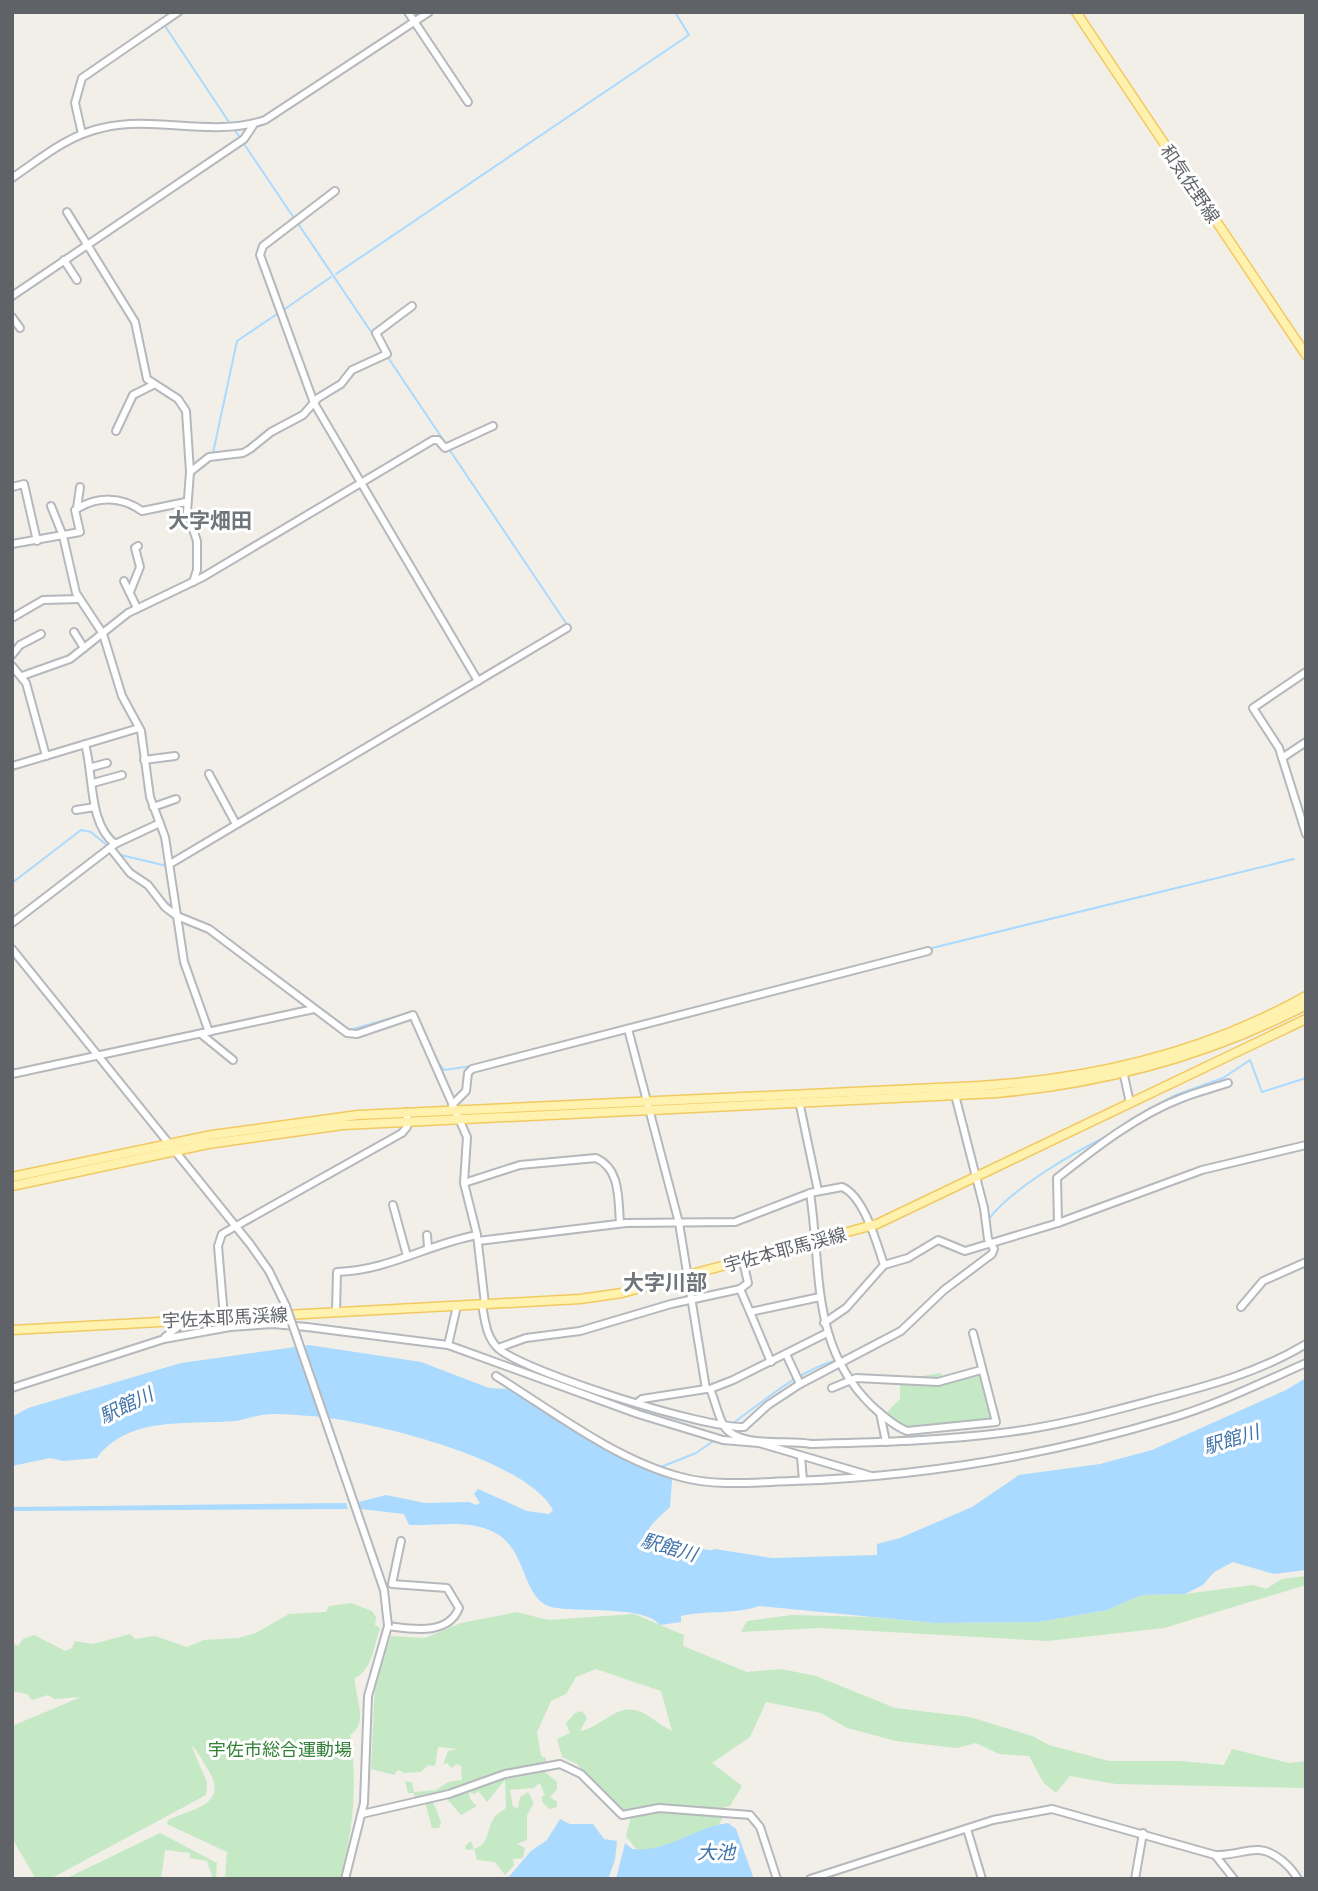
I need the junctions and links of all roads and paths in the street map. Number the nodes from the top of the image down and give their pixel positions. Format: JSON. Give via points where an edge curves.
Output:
{"nodes":[{"id":1,"x":178,"y":12,"type":"edge"},
{"id":2,"x":408,"y":12,"type":"edge"},
{"id":3,"x":429,"y":12,"type":"edge"},
{"id":4,"x":1076,"y":12,"type":"edge"},
{"id":5,"x":414,"y":22,"type":"junction"},
{"id":6,"x":468,"y":102,"type":"dead end"},
{"id":7,"x":254,"y":124,"type":"junction"},
{"id":8,"x":82,"y":134,"type":"junction"},
{"id":9,"x":12,"y":178,"type":"edge"},
{"id":10,"x":335,"y":191,"type":"dead end"},
{"id":11,"x":67,"y":212,"type":"dead end"},
{"id":12,"x":88,"y":245,"type":"junction"},
{"id":13,"x":64,"y":260,"type":"junction"},
{"id":14,"x":77,"y":280,"type":"dead end"},
{"id":15,"x":12,"y":296,"type":"edge"},
{"id":16,"x":412,"y":306,"type":"dead end"},
{"id":17,"x":12,"y":317,"type":"edge"},
{"id":18,"x":20,"y":328,"type":"dead end"},
{"id":19,"x":1306,"y":355,"type":"edge"},
{"id":20,"x":153,"y":385,"type":"junction"},
{"id":21,"x":313,"y":403,"type":"junction"},
{"id":22,"x":493,"y":426,"type":"dead end"},
{"id":23,"x":116,"y":430,"type":"dead end"},
{"id":24,"x":190,"y":472,"type":"junction"},
{"id":25,"x":360,"y":483,"type":"junction"},
{"id":26,"x":12,"y":487,"type":"edge"},
{"id":27,"x":80,"y":487,"type":"dead end"},
{"id":28,"x":186,"y":502,"type":"junction"},
{"id":29,"x":51,"y":506,"type":"dead end"},
{"id":30,"x":77,"y":508,"type":"junction"},
{"id":31,"x":63,"y":536,"type":"junction"},
{"id":32,"x":37,"y":541,"type":"junction"},
{"id":33,"x":12,"y":544,"type":"edge"},
{"id":34,"x":138,"y":545,"type":"dead end"},
{"id":35,"x":124,"y":581,"type":"dead end"},
{"id":36,"x":192,"y":582,"type":"junction"},
{"id":37,"x":130,"y":592,"type":"junction"},
{"id":38,"x":79,"y":599,"type":"junction"},
{"id":39,"x":137,"y":608,"type":"junction"},
{"id":40,"x":12,"y":618,"type":"edge"},
{"id":41,"x":567,"y":628,"type":"dead end"},
{"id":42,"x":74,"y":632,"type":"dead end"},
{"id":43,"x":41,"y":634,"type":"dead end"},
{"id":44,"x":103,"y":634,"type":"junction"},
{"id":45,"x":84,"y":649,"type":"junction"},
{"id":46,"x":12,"y":655,"type":"edge"},
{"id":47,"x":12,"y":666,"type":"edge"},
{"id":48,"x":1306,"y":672,"type":"edge"},
{"id":49,"x":22,"y":676,"type":"junction"},
{"id":50,"x":478,"y":681,"type":"junction"},
{"id":51,"x":139,"y":728,"type":"junction"},
{"id":52,"x":1306,"y":742,"type":"edge"},
{"id":53,"x":85,"y":744,"type":"junction"},
{"id":54,"x":47,"y":756,"type":"junction"},
{"id":55,"x":175,"y":756,"type":"dead end"},
{"id":56,"x":1282,"y":758,"type":"junction"},
{"id":57,"x":144,"y":760,"type":"junction"},
{"id":58,"x":107,"y":764,"type":"dead end"},
{"id":59,"x":12,"y":766,"type":"edge"},
{"id":60,"x":92,"y":768,"type":"junction"},
{"id":61,"x":209,"y":774,"type":"dead end"},
{"id":62,"x":122,"y":775,"type":"dead end"},
{"id":63,"x":93,"y":783,"type":"junction"},
{"id":64,"x":176,"y":799,"type":"dead end"},
{"id":65,"x":95,"y":807,"type":"junction"},
{"id":66,"x":153,"y":807,"type":"junction"},
{"id":67,"x":76,"y":810,"type":"dead end"},
{"id":68,"x":160,"y":823,"type":"junction"},
{"id":69,"x":236,"y":824,"type":"junction"},
{"id":70,"x":1306,"y":834,"type":"edge"},
{"id":71,"x":113,"y":846,"type":"junction"},
{"id":72,"x":170,"y":864,"type":"junction"},
{"id":73,"x":177,"y":916,"type":"junction"},
{"id":74,"x":12,"y":923,"type":"edge"},
{"id":75,"x":12,"y":949,"type":"edge"},
{"id":76,"x":928,"y":951,"type":"dead end"},
{"id":77,"x":1306,"y":996,"type":"edge"},
{"id":78,"x":1306,"y":1005,"type":"edge"},
{"id":79,"x":314,"y":1009,"type":"junction"},
{"id":80,"x":1306,"y":1019,"type":"edge"},
{"id":81,"x":628,"y":1029,"type":"junction"},
{"id":82,"x":205,"y":1033,"type":"junction"},
{"id":83,"x":98,"y":1056,"type":"junction"},
{"id":84,"x":233,"y":1060,"type":"dead end"},
{"id":85,"x":1123,"y":1070,"type":"junction"},
{"id":86,"x":12,"y":1074,"type":"edge"},
{"id":87,"x":1228,"y":1083,"type":"dead end"},
{"id":88,"x":955,"y":1095,"type":"junction"},
{"id":89,"x":799,"y":1098,"type":"junction"},
{"id":90,"x":1130,"y":1104,"type":"junction"},
{"id":91,"x":647,"y":1105,"type":"junction"},
{"id":92,"x":455,"y":1111,"type":"junction"},
{"id":93,"x":407,"y":1117,"type":"junction"},
{"id":94,"x":1306,"y":1145,"type":"edge"},
{"id":95,"x":172,"y":1147,"type":"junction"},
{"id":96,"x":12,"y":1177,"type":"edge"},
{"id":97,"x":976,"y":1178,"type":"junction"},
{"id":98,"x":464,"y":1183,"type":"junction"},
{"id":99,"x":12,"y":1186,"type":"edge"},
{"id":100,"x":814,"y":1192,"type":"junction"},
{"id":101,"x":393,"y":1205,"type":"dead end"},
{"id":102,"x":620,"y":1223,"type":"junction"},
{"id":103,"x":679,"y":1223,"type":"junction"},
{"id":104,"x":1058,"y":1223,"type":"junction"},
{"id":105,"x":236,"y":1225,"type":"junction"},
{"id":106,"x":872,"y":1226,"type":"junction"},
{"id":107,"x":427,"y":1235,"type":"dead end"},
{"id":108,"x":477,"y":1238,"type":"junction"},
{"id":109,"x":817,"y":1241,"type":"junction"},
{"id":110,"x":990,"y":1243,"type":"junction"},
{"id":111,"x":428,"y":1247,"type":"junction"},
{"id":112,"x":407,"y":1256,"type":"junction"},
{"id":113,"x":743,"y":1261,"type":"junction"},
{"id":114,"x":1306,"y":1262,"type":"edge"},
{"id":115,"x":884,"y":1265,"type":"junction"},
{"id":116,"x":689,"y":1275,"type":"junction"},
{"id":117,"x":740,"y":1289,"type":"junction"},
{"id":118,"x":820,"y":1297,"type":"junction"},
{"id":119,"x":692,"y":1300,"type":"junction"},
{"id":120,"x":484,"y":1305,"type":"junction"},
{"id":121,"x":457,"y":1306,"type":"junction"},
{"id":122,"x":1241,"y":1307,"type":"dead end"},
{"id":123,"x":336,"y":1312,"type":"junction"},
{"id":124,"x":750,"y":1312,"type":"junction"},
{"id":125,"x":224,"y":1317,"type":"junction"},
{"id":126,"x":187,"y":1320,"type":"junction"},
{"id":127,"x":824,"y":1323,"type":"junction"},
{"id":128,"x":12,"y":1330,"type":"edge"},
{"id":129,"x":827,"y":1333,"type":"junction"},
{"id":130,"x":973,"y":1333,"type":"dead end"},
{"id":131,"x":164,"y":1339,"type":"junction"},
{"id":132,"x":1306,"y":1344,"type":"edge"},
{"id":133,"x":448,"y":1345,"type":"junction"},
{"id":134,"x":498,"y":1348,"type":"junction"},
{"id":135,"x":786,"y":1354,"type":"junction"},
{"id":136,"x":771,"y":1362,"type":"junction"},
{"id":137,"x":838,"y":1362,"type":"junction"},
{"id":138,"x":1306,"y":1363,"type":"edge"},
{"id":139,"x":981,"y":1370,"type":"junction"},
{"id":140,"x":496,"y":1376,"type":"dead end"},
{"id":141,"x":848,"y":1380,"type":"junction"},
{"id":142,"x":800,"y":1384,"type":"junction"},
{"id":143,"x":12,"y":1388,"type":"edge"},
{"id":144,"x":832,"y":1388,"type":"dead end"},
{"id":145,"x":708,"y":1389,"type":"junction"},
{"id":146,"x":637,"y":1403,"type":"junction"},
{"id":147,"x":880,"y":1412,"type":"junction"},
{"id":148,"x":724,"y":1425,"type":"junction"},
{"id":149,"x":886,"y":1442,"type":"junction"},
{"id":150,"x":759,"y":1443,"type":"junction"},
{"id":151,"x":801,"y":1457,"type":"junction"},
{"id":152,"x":871,"y":1476,"type":"junction"},
{"id":153,"x":803,"y":1480,"type":"junction"},
{"id":154,"x":401,"y":1541,"type":"dead end"},
{"id":155,"x":388,"y":1626,"type":"junction"},
{"id":156,"x":362,"y":1814,"type":"junction"},
{"id":157,"x":967,"y":1829,"type":"junction"},
{"id":158,"x":1143,"y":1833,"type":"junction"},
{"id":159,"x":1216,"y":1855,"type":"junction"},
{"id":160,"x":345,"y":1879,"type":"edge"},
{"id":161,"x":777,"y":1879,"type":"edge"},
{"id":162,"x":810,"y":1879,"type":"edge"},
{"id":163,"x":982,"y":1879,"type":"edge"},
{"id":164,"x":1135,"y":1879,"type":"edge"},
{"id":165,"x":1234,"y":1879,"type":"edge"},
{"id":166,"x":1298,"y":1879,"type":"edge"}],
"edges":[{"from":1,"to":8,"type":"street","via":[[82,78],[75,103]]},
{"from":2,"to":5,"type":"street"},
{"from":3,"to":5,"type":"street"},
{"from":4,"to":19,"type":"main road","name":"和気佐野線"},
{"from":5,"to":6,"type":"street"},
{"from":5,"to":7,"type":"street","via":[[281,112]]},
{"from":7,"to":8,"type":"street","via":[[223,128],[118,125]]},
{"from":7,"to":12,"type":"street","via":[[244,139]]},
{"from":8,"to":9,"type":"street"},
{"from":10,"to":21,"type":"street","via":[[259,249]]},
{"from":11,"to":12,"type":"street"},
{"from":12,"to":13,"type":"street"},
{"from":12,"to":20,"type":"street","via":[[135,322],[145,375]]},
{"from":13,"to":14,"type":"street"},
{"from":13,"to":15,"type":"street"},
{"from":16,"to":21,"type":"street","via":[[376,333],[387,354],[352,370],[341,384]]},
{"from":17,"to":18,"type":"street"},
{"from":20,"to":23,"type":"street","via":[[133,395]]},
{"from":20,"to":24,"type":"street","via":[[178,399],[187,411]]},
{"from":21,"to":24,"type":"street","via":[[303,415],[243,453],[209,457]]},
{"from":21,"to":25,"type":"street"},
{"from":22,"to":25,"type":"street","via":[[445,448],[433,440]]},
{"from":24,"to":28,"type":"street"},
{"from":25,"to":36,"type":"street"},
{"from":25,"to":50,"type":"street"},
{"from":26,"to":32,"type":"street","via":[[24,484]]},
{"from":27,"to":30,"type":"street"},
{"from":28,"to":30,"type":"street","via":[[142,511],[129,501],[101,499]]},
{"from":28,"to":36,"type":"street","via":[[197,541],[197,570]]},
{"from":29,"to":31,"type":"street"},
{"from":30,"to":31,"type":"street","via":[[74,513],[80,532]]},
{"from":31,"to":32,"type":"street"},
{"from":31,"to":38,"type":"street"},
{"from":32,"to":33,"type":"street"},
{"from":34,"to":37,"type":"street","via":[[140,567]]},
{"from":35,"to":37,"type":"street"},
{"from":36,"to":39,"type":"street"},
{"from":37,"to":39,"type":"street"},
{"from":38,"to":40,"type":"street","via":[[43,600]]},
{"from":38,"to":44,"type":"street"},
{"from":39,"to":44,"type":"street"},
{"from":41,"to":50,"type":"street"},
{"from":42,"to":45,"type":"street"},
{"from":43,"to":46,"type":"street"},
{"from":44,"to":45,"type":"street"},
{"from":44,"to":51,"type":"street","via":[[122,696]]},
{"from":45,"to":49,"type":"street","via":[[55,667]]},
{"from":47,"to":49,"type":"street"},
{"from":48,"to":56,"type":"street","via":[[1253,708]]},
{"from":49,"to":54,"type":"street"},
{"from":50,"to":69,"type":"street"},
{"from":51,"to":53,"type":"street"},
{"from":51,"to":57,"type":"street"},
{"from":52,"to":56,"type":"street"},
{"from":53,"to":54,"type":"street"},
{"from":53,"to":60,"type":"street"},
{"from":54,"to":59,"type":"street"},
{"from":55,"to":57,"type":"street"},
{"from":56,"to":70,"type":"street"},
{"from":57,"to":66,"type":"street"},
{"from":58,"to":60,"type":"street"},
{"from":60,"to":63,"type":"street"},
{"from":61,"to":69,"type":"street"},
{"from":62,"to":63,"type":"street"},
{"from":63,"to":65,"type":"street"},
{"from":64,"to":66,"type":"street"},
{"from":65,"to":67,"type":"street"},
{"from":65,"to":71,"type":"street"},
{"from":66,"to":68,"type":"street"},
{"from":68,"to":71,"type":"street"},
{"from":68,"to":72,"type":"street"},
{"from":69,"to":72,"type":"street"},
{"from":71,"to":73,"type":"street","via":[[130,873]]},
{"from":71,"to":74,"type":"street"},
{"from":72,"to":73,"type":"street"},
{"from":73,"to":79,"type":"street","via":[[209,929]]},
{"from":73,"to":82,"type":"street","via":[[184,962]]},
{"from":75,"to":83,"type":"street"},
{"from":76,"to":81,"type":"street"},
{"from":77,"to":85,"type":"main road","via":[[1218,1037]]},
{"from":78,"to":85,"type":"main road","via":[[1226,1042]]},
{"from":79,"to":82,"type":"street"},
{"from":79,"to":92,"type":"street","via":[[353,1034],[413,1015]]},
{"from":80,"to":90,"type":"main road","name":"宇佐本耶馬渓線"},
{"from":81,"to":91,"type":"street"},
{"from":81,"to":92,"type":"street","via":[[472,1069]]},
{"from":82,"to":83,"type":"street"},
{"from":82,"to":84,"type":"street"},
{"from":83,"to":86,"type":"street"},
{"from":83,"to":95,"type":"street"},
{"from":85,"to":88,"type":"main road","via":[[1050,1087]]},
{"from":85,"to":89,"type":"main road","via":[[1003,1084]]},
{"from":85,"to":90,"type":"street"},
{"from":87,"to":104,"type":"street","via":[[1180,1099],[1148,1116],[1057,1178]]},
{"from":88,"to":89,"type":"main road"},
{"from":88,"to":97,"type":"street"},
{"from":89,"to":91,"type":"main road"},
{"from":89,"to":100,"type":"street"},
{"from":90,"to":97,"type":"main road","name":"宇佐本耶馬渓線"},
{"from":91,"to":92,"type":"main road"},
{"from":91,"to":103,"type":"street"},
{"from":92,"to":93,"type":"main road"},
{"from":92,"to":98,"type":"street","via":[[467,1137]]},
{"from":93,"to":95,"type":"main road"},
{"from":93,"to":105,"type":"street","via":[[402,1133]]},
{"from":94,"to":104,"type":"street","via":[[1202,1170]]},
{"from":95,"to":96,"type":"main road"},
{"from":95,"to":99,"type":"main road"},
{"from":95,"to":105,"type":"street"},
{"from":97,"to":106,"type":"main road","name":"宇佐本耶馬渓線"},
{"from":97,"to":110,"type":"street"},
{"from":98,"to":102,"type":"street","via":[[520,1165],[596,1158],[616,1181]]},
{"from":98,"to":108,"type":"street"},
{"from":100,"to":103,"type":"street","via":[[735,1222]]},
{"from":100,"to":106,"type":"street","via":[[848,1189]]},
{"from":100,"to":109,"type":"street"},
{"from":101,"to":112,"type":"street"},
{"from":102,"to":103,"type":"street"},
{"from":102,"to":108,"type":"street"},
{"from":103,"to":116,"type":"street"},
{"from":104,"to":110,"type":"street"},
{"from":105,"to":125,"type":"street","via":[[222,1234],[218,1246]]},
{"from":105,"to":155,"type":"street","bridge":true,"via":[[266,1266],[286,1306],[384,1590]]},
{"from":106,"to":109,"type":"main road","name":"宇佐本耶馬渓線"},
{"from":106,"to":115,"type":"street"},
{"from":107,"to":111,"type":"street"},
{"from":108,"to":111,"type":"street"},
{"from":108,"to":120,"type":"street"},
{"from":109,"to":113,"type":"main road","name":"宇佐本耶馬渓線"},
{"from":109,"to":118,"type":"street"},
{"from":110,"to":115,"type":"street","via":[[963,1252],[937,1240],[908,1258]]},
{"from":110,"to":137,"type":"street","via":[[994,1248],[986,1260],[944,1290],[909,1325]]},
{"from":111,"to":112,"type":"street"},
{"from":112,"to":123,"type":"street","via":[[379,1268],[337,1272]]},
{"from":113,"to":116,"type":"main road","name":"宇佐本耶馬渓線"},
{"from":113,"to":117,"type":"street","via":[[748,1283]]},
{"from":114,"to":122,"type":"street","via":[[1262,1281]]},
{"from":115,"to":127,"type":"street","via":[[846,1308]]},
{"from":116,"to":119,"type":"street"},
{"from":116,"to":120,"type":"main road","name":"宇佐本耶馬渓線","via":[[601,1297]]},
{"from":117,"to":119,"type":"street"},
{"from":117,"to":124,"type":"street"},
{"from":118,"to":124,"type":"street"},
{"from":118,"to":127,"type":"street"},
{"from":119,"to":134,"type":"street","via":[[580,1332],[526,1338]]},
{"from":119,"to":145,"type":"street"},
{"from":120,"to":121,"type":"main road","name":"宇佐本耶馬渓線"},
{"from":120,"to":134,"type":"street","via":[[489,1334]]},
{"from":121,"to":123,"type":"main road","name":"宇佐本耶馬渓線"},
{"from":121,"to":133,"type":"street"},
{"from":123,"to":125,"type":"main road","name":"宇佐本耶馬渓線"},
{"from":124,"to":136,"type":"street"},
{"from":125,"to":126,"type":"main road","name":"宇佐本耶馬渓線"},
{"from":126,"to":128,"type":"main road","name":"宇佐本耶馬渓線"},
{"from":126,"to":131,"type":"street"},
{"from":127,"to":129,"type":"street"},
{"from":129,"to":135,"type":"street"},
{"from":129,"to":137,"type":"street"},
{"from":130,"to":139,"type":"street"},
{"from":131,"to":133,"type":"street","via":[[273,1324]]},
{"from":131,"to":143,"type":"street"},
{"from":132,"to":149,"type":"street","via":[[1211,1385],[1091,1417],[1003,1433]]},
{"from":133,"to":150,"type":"street","via":[[628,1411],[723,1440]]},
{"from":134,"to":146,"type":"street","via":[[543,1370]]},
{"from":135,"to":136,"type":"street"},
{"from":135,"to":142,"type":"street"},
{"from":136,"to":145,"type":"street"},
{"from":137,"to":141,"type":"street"},
{"from":137,"to":142,"type":"street"},
{"from":138,"to":152,"type":"street","via":[[1168,1419],[1017,1454]]},
{"from":139,"to":141,"type":"street","via":[[938,1382]]},
{"from":139,"to":147,"type":"street","via":[[997,1417],[994,1423],[907,1431]]},
{"from":140,"to":153,"type":"street","via":[[609,1446],[684,1478]]},
{"from":141,"to":144,"type":"street"},
{"from":141,"to":147,"type":"street"},
{"from":142,"to":148,"type":"street","via":[[744,1427]]},
{"from":145,"to":146,"type":"street"},
{"from":145,"to":148,"type":"street"},
{"from":146,"to":148,"type":"street"},
{"from":147,"to":149,"type":"street"},
{"from":148,"to":150,"type":"street"},
{"from":149,"to":150,"type":"street"},
{"from":150,"to":151,"type":"street"},
{"from":151,"to":152,"type":"street"},
{"from":151,"to":153,"type":"street"},
{"from":152,"to":153,"type":"street"},
{"from":154,"to":155,"type":"street","via":[[392,1584],[447,1588],[459,1608],[447,1623],[435,1628]]},
{"from":155,"to":156,"type":"street","via":[[368,1696]]},
{"from":156,"to":160,"type":"street"},
{"from":156,"to":161,"type":"street","via":[[449,1794],[505,1774],[560,1764],[581,1774],[622,1815],[659,1808],[750,1815],[760,1827]]},
{"from":157,"to":158,"type":"street","via":[[1052,1809]]},
{"from":157,"to":162,"type":"street"},
{"from":157,"to":163,"type":"street"},
{"from":158,"to":159,"type":"street"},
{"from":158,"to":164,"type":"street"},
{"from":159,"to":165,"type":"street"},
{"from":159,"to":166,"type":"street","via":[[1263,1850],[1290,1866]]}]}
